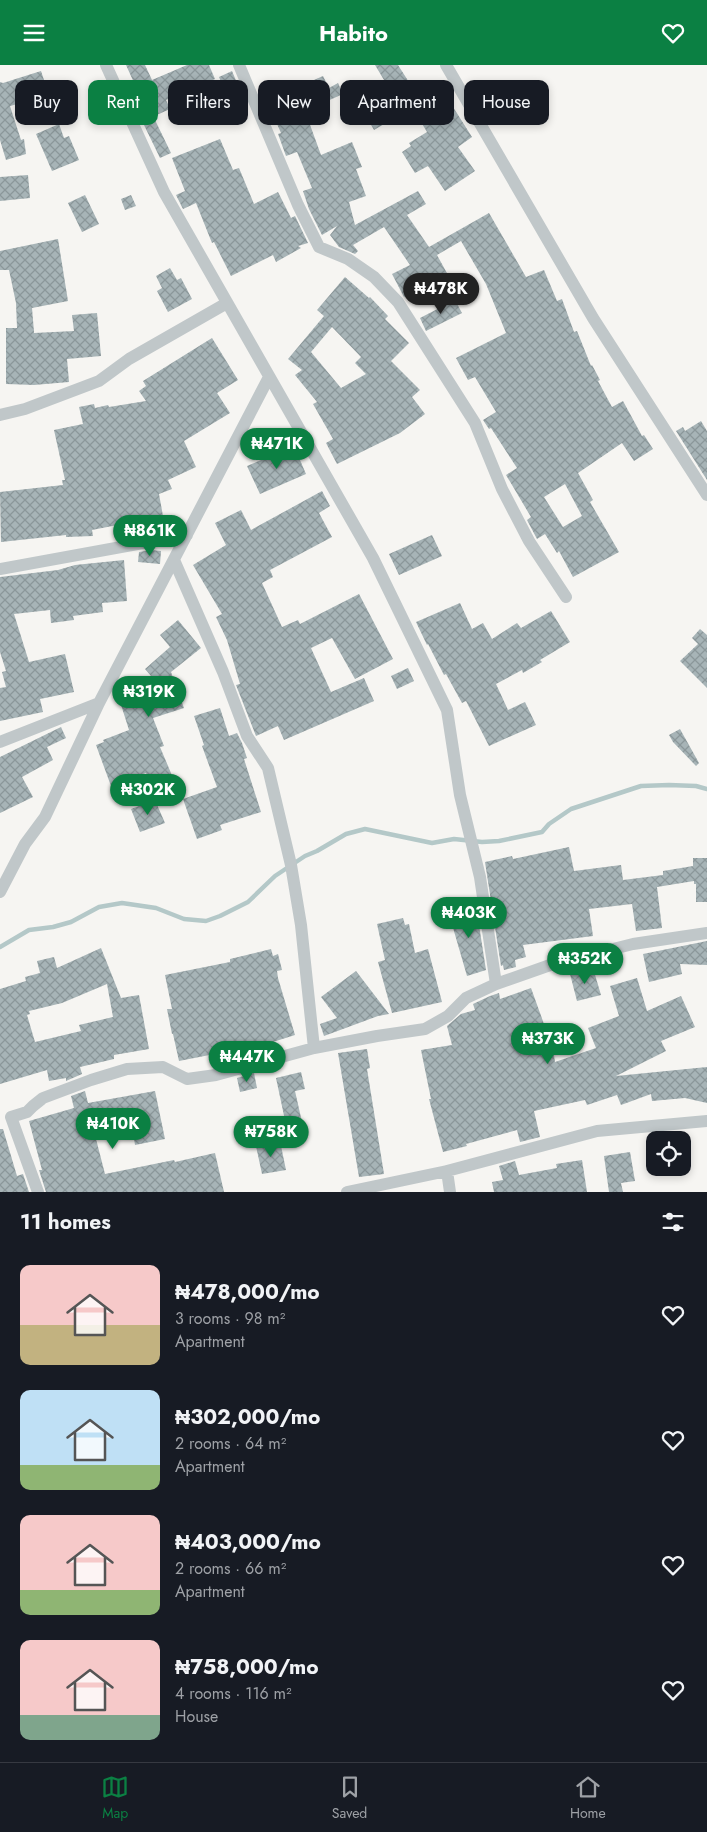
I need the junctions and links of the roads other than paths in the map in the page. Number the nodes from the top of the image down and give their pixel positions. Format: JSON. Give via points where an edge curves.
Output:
{"nodes":[{"id":1,"x":106,"y":65,"type":"edge"},
{"id":2,"x":239,"y":65,"type":"edge"},
{"id":3,"x":446,"y":65,"type":"edge"},
{"id":4,"x":227,"y":303,"type":"junction"},
{"id":5,"x":269,"y":377,"type":"junction"},
{"id":6,"x":0,"y":415,"type":"edge"},
{"id":7,"x":707,"y":495,"type":"edge"},
{"id":8,"x":187,"y":535,"type":"junction"},
{"id":9,"x":174,"y":560,"type":"junction"},
{"id":10,"x":0,"y":569,"type":"edge"},
{"id":11,"x":566,"y":597,"type":"dead end"},
{"id":12,"x":99,"y":703,"type":"junction"},
{"id":13,"x":0,"y":743,"type":"edge"},
{"id":14,"x":0,"y":892,"type":"edge"},
{"id":15,"x":707,"y":933,"type":"edge"},
{"id":16,"x":496,"y":984,"type":"junction"},
{"id":17,"x":314,"y":1047,"type":"junction"},
{"id":18,"x":707,"y":1121,"type":"edge"},
{"id":19,"x":447,"y":1171,"type":"junction"},
{"id":20,"x":38,"y":1192,"type":"edge"},
{"id":21,"x":347,"y":1192,"type":"edge"},
{"id":22,"x":450,"y":1192,"type":"edge"}],
"edges":[{"from":1,"to":4,"type":"street","via":[[164,192]]},
{"from":2,"to":11,"type":"street","via":[[319,247],[348,259],[374,277],[398,302],[475,423],[502,489],[529,541]]},
{"from":3,"to":7,"type":"street","via":[[593,318]]},
{"from":4,"to":5,"type":"street"},
{"from":4,"to":6,"type":"street","via":[[129,359],[98,381]]},
{"from":5,"to":8,"type":"street"},
{"from":5,"to":16,"type":"street","via":[[373,558],[447,711],[460,795],[480,877]]},
{"from":8,"to":9,"type":"street"},
{"from":8,"to":10,"type":"street"},
{"from":9,"to":12,"type":"street"},
{"from":9,"to":17,"type":"street","via":[[247,736],[268,768],[300,917]]},
{"from":12,"to":13,"type":"street"},
{"from":12,"to":14,"type":"street","via":[[45,817],[25,844]]},
{"from":15,"to":16,"type":"street","via":[[642,943],[553,963]]},
{"from":16,"to":17,"type":"street","via":[[466,998],[448,1016],[424,1029]]},
{"from":17,"to":20,"type":"street","via":[[216,1075],[187,1079],[163,1067],[127,1069],[43,1098],[27,1112],[11,1117]]},
{"from":18,"to":19,"type":"street","via":[[597,1131]]},
{"from":19,"to":21,"type":"street"},
{"from":19,"to":22,"type":"street"}]}
